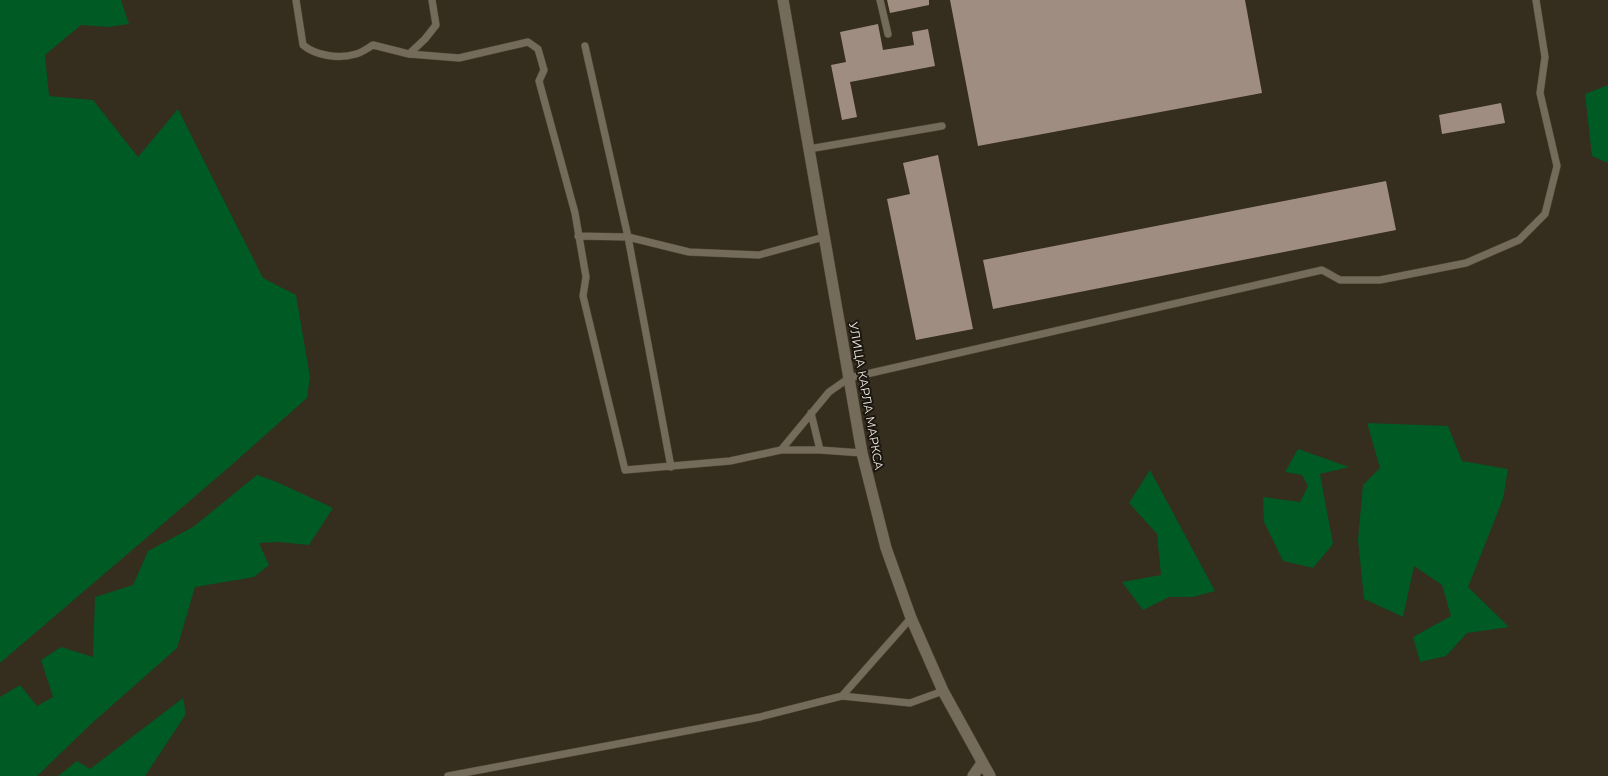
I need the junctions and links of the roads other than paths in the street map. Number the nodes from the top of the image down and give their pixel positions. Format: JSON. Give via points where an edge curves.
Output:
{"nodes":[{"id":1,"x":296,"y":0,"type":"edge"},
{"id":2,"x":432,"y":0,"type":"edge"},
{"id":3,"x":783,"y":0,"type":"edge"},
{"id":4,"x":880,"y":0,"type":"edge"},
{"id":5,"x":1536,"y":0,"type":"edge"},
{"id":6,"x":888,"y":34,"type":"dead end"},
{"id":7,"x":585,"y":46,"type":"dead end"},
{"id":8,"x":409,"y":54,"type":"junction"},
{"id":9,"x":942,"y":126,"type":"dead end"},
{"id":10,"x":809,"y":149,"type":"junction"},
{"id":11,"x":578,"y":236,"type":"junction"},
{"id":12,"x":628,"y":237,"type":"junction"},
{"id":13,"x":824,"y":237,"type":"junction"},
{"id":14,"x":849,"y":378,"type":"junction"},
{"id":15,"x":811,"y":413,"type":"junction"},
{"id":16,"x":781,"y":450,"type":"junction"},
{"id":17,"x":820,"y":450,"type":"junction"},
{"id":18,"x":862,"y":453,"type":"junction"},
{"id":19,"x":671,"y":467,"type":"junction"},
{"id":20,"x":911,"y":618,"type":"junction"},
{"id":21,"x":943,"y":691,"type":"junction"},
{"id":22,"x":842,"y":696,"type":"junction"},
{"id":23,"x":982,"y":763,"type":"junction"},
{"id":24,"x":448,"y":776,"type":"edge"},
{"id":25,"x":973,"y":776,"type":"edge"},
{"id":26,"x":990,"y":776,"type":"edge"}],
"edges":[{"from":1,"to":8,"type":"lane","via":[[303,45],[308,49],[331,56],[356,54],[373,45]]},
{"from":2,"to":8,"type":"lane","via":[[436,25]]},
{"from":3,"to":10,"type":"main road","name":"УЛИЦА КАРЛА МАРКСА"},
{"from":4,"to":6,"type":"lane"},
{"from":5,"to":14,"type":"lane","via":[[1545,57],[1540,93],[1557,166],[1545,214],[1519,240],[1466,263],[1380,280],[1340,280],[1322,270]]},
{"from":7,"to":12,"type":"lane"},
{"from":8,"to":11,"type":"lane","via":[[459,58],[528,42],[538,49],[544,70],[539,80]]},
{"from":9,"to":10,"type":"lane"},
{"from":10,"to":13,"type":"main road","name":"УЛИЦА КАРЛА МАРКСА"},
{"from":11,"to":12,"type":"lane"},
{"from":11,"to":19,"type":"lane","via":[[586,277],[583,296],[625,470]]},
{"from":12,"to":13,"type":"lane","via":[[690,252],[759,255]]},
{"from":12,"to":19,"type":"lane"},
{"from":13,"to":14,"type":"main road","name":"УЛИЦА КАРЛА МАРКСА"},
{"from":14,"to":15,"type":"lane","via":[[829,392]]},
{"from":14,"to":18,"type":"main road","name":"УЛИЦА КАРЛА МАРКСА"},
{"from":15,"to":16,"type":"lane"},
{"from":15,"to":17,"type":"lane"},
{"from":16,"to":17,"type":"lane"},
{"from":16,"to":19,"type":"lane","via":[[730,461]]},
{"from":17,"to":18,"type":"lane"},
{"from":18,"to":20,"type":"main road","name":"УЛИЦА КАРЛА МАРКСА","via":[[886,548]]},
{"from":20,"to":21,"type":"main road","name":"УЛИЦА КАРЛА МАРКСА"},
{"from":20,"to":22,"type":"lane"},
{"from":21,"to":22,"type":"lane","via":[[910,704]]},
{"from":21,"to":23,"type":"main road","name":"УЛИЦА КАРЛА МАРКСА"},
{"from":22,"to":24,"type":"lane","via":[[760,717]]},
{"from":23,"to":25,"type":"main road"},
{"from":23,"to":26,"type":"main road","name":"УЛИЦА КАРЛА МАРКСА"}]}
